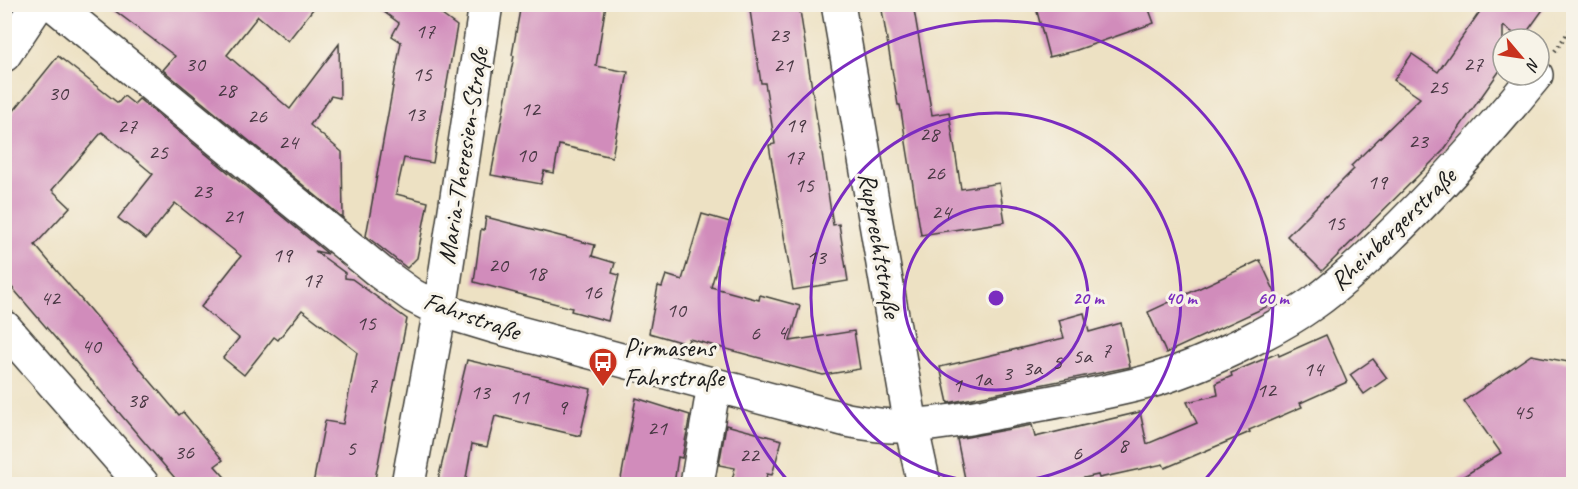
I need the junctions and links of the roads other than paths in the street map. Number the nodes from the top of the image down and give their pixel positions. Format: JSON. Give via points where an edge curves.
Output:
{"nodes":[{"id":1,"x":38,"y":4,"type":"edge"},
{"id":2,"x":53,"y":4,"type":"edge"},
{"id":3,"x":486,"y":4,"type":"edge"},
{"id":4,"x":838,"y":4,"type":"edge"},
{"id":5,"x":4,"y":55,"type":"edge"},
{"id":6,"x":1526,"y":87,"type":"edge"},
{"id":7,"x":440,"y":310,"type":"junction"},
{"id":8,"x":4,"y":327,"type":"edge"},
{"id":9,"x":714,"y":385,"type":"junction"},
{"id":10,"x":911,"y":426,"type":"junction"},
{"id":11,"x":142,"y":484,"type":"edge"},
{"id":12,"x":408,"y":484,"type":"edge"},
{"id":13,"x":697,"y":484,"type":"edge"},
{"id":14,"x":924,"y":484,"type":"edge"}],
"edges":[{"from":1,"to":5,"type":"street"},
{"from":2,"to":7,"type":"street","name":"Fahrstraße","via":[[381,273]]},
{"from":3,"to":7,"type":"street","name":"Maria-Theresien-Straße"},
{"from":4,"to":10,"type":"street","name":"Rupprechtstraße"},
{"from":6,"to":10,"type":"street","name":"Rheinbergerstraße","via":[[1453,173],[1359,266],[1315,302],[1269,329],[1149,381],[986,415]]},
{"from":7,"to":9,"type":"street","name":"Fahrstraße"},
{"from":7,"to":12,"type":"street","name":"Maria-Theresien-Straße"},
{"from":8,"to":11,"type":"street"},
{"from":9,"to":10,"type":"street","name":"Fahrstraße","via":[[847,420]]},
{"from":9,"to":13,"type":"street"},
{"from":10,"to":14,"type":"street","name":"Rupprechtstraße"}]}
